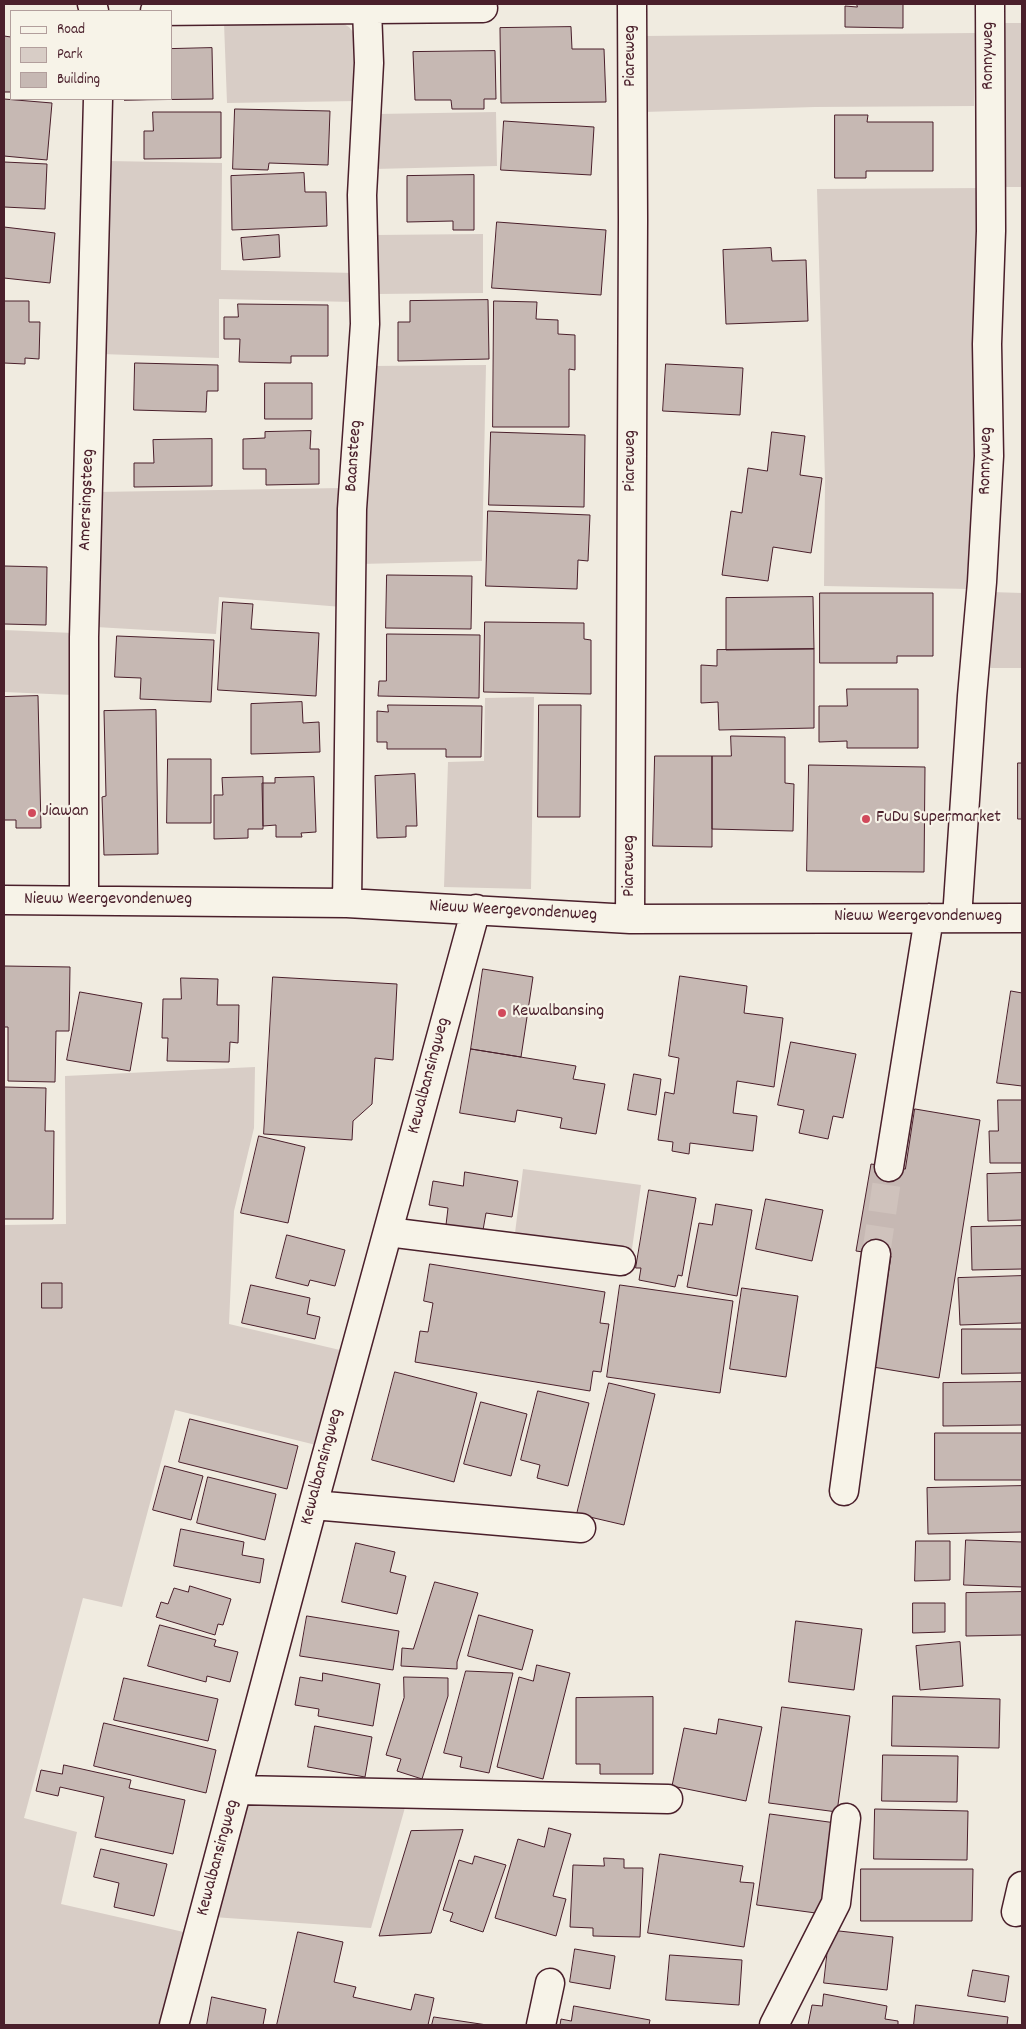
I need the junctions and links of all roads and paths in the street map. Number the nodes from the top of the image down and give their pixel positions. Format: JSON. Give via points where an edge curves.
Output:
{"nodes":[{"id":1,"x":632,"y":4,"type":"edge"},
{"id":2,"x":990,"y":4,"type":"edge"},
{"id":3,"x":483,"y":8,"type":"dead end"},
{"id":4,"x":366,"y":9,"type":"junction"},
{"id":5,"x":172,"y":11,"type":"edge"},
{"id":6,"x":98,"y":100,"type":"edge"},
{"id":7,"x":4,"y":900,"type":"edge"},
{"id":8,"x":84,"y":900,"type":"junction"},
{"id":9,"x":347,"y":903,"type":"junction"},
{"id":10,"x":476,"y":909,"type":"junction"},
{"id":11,"x":929,"y":918,"type":"junction"},
{"id":12,"x":957,"y":918,"type":"junction"},
{"id":13,"x":1022,"y":918,"type":"edge"},
{"id":14,"x":630,"y":919,"type":"junction"},
{"id":15,"x":889,"y":1167,"type":"tunnel mouth"},
{"id":16,"x":388,"y":1232,"type":"junction"},
{"id":17,"x":876,"y":1254,"type":"tunnel mouth"},
{"id":18,"x":621,"y":1261,"type":"dead end"},
{"id":19,"x":844,"y":1492,"type":"dead end"},
{"id":20,"x":313,"y":1505,"type":"junction"},
{"id":21,"x":581,"y":1528,"type":"dead end"},
{"id":22,"x":237,"y":1790,"type":"junction"},
{"id":23,"x":668,"y":1799,"type":"dead end"},
{"id":24,"x":846,"y":1818,"type":"dead end"},
{"id":25,"x":1022,"y":1886,"type":"edge"},
{"id":26,"x":1016,"y":1912,"type":"dead end"},
{"id":27,"x":550,"y":1983,"type":"dead end"},
{"id":28,"x":174,"y":2025,"type":"edge"},
{"id":29,"x":542,"y":2025,"type":"edge"},
{"id":30,"x":774,"y":2025,"type":"edge"}],
"edges":[{"from":1,"to":14,"type":"street","name":"Piareweg"},
{"from":2,"to":12,"type":"street","name":"Ronnyweg","via":[[988,456]]},
{"from":3,"to":4,"type":"street"},
{"from":4,"to":5,"type":"street"},
{"from":4,"to":9,"type":"street","name":"Baansteeg","via":[[369,63],[362,195],[365,324],[352,509]]},
{"from":6,"to":8,"type":"street","name":"Amersingsteeg","via":[[84,637]]},
{"from":7,"to":8,"type":"street","name":"Nieuw Weergevondenweg"},
{"from":8,"to":9,"type":"street","name":"Nieuw Weergevondenweg"},
{"from":9,"to":10,"type":"street","name":"Nieuw Weergevondenweg"},
{"from":10,"to":14,"type":"street","name":"Nieuw Weergevondenweg"},
{"from":10,"to":16,"type":"street","name":"Kewalbansingweg"},
{"from":11,"to":12,"type":"street","name":"Nieuw Weergevondenweg"},
{"from":11,"to":14,"type":"street","name":"Nieuw Weergevondenweg"},
{"from":11,"to":15,"type":"street"},
{"from":12,"to":13,"type":"street","name":"Nieuw Weergevondenweg"},
{"from":16,"to":18,"type":"street"},
{"from":16,"to":20,"type":"street","name":"Kewalbansingweg"},
{"from":17,"to":19,"type":"street"},
{"from":20,"to":21,"type":"street"},
{"from":20,"to":22,"type":"street","name":"Kewalbansingweg"},
{"from":22,"to":23,"type":"street"},
{"from":22,"to":28,"type":"street","name":"Kewalbansingweg"},
{"from":24,"to":30,"type":"street","via":[[836,1903]]},
{"from":25,"to":26,"type":"street"},
{"from":27,"to":29,"type":"street"}]}
